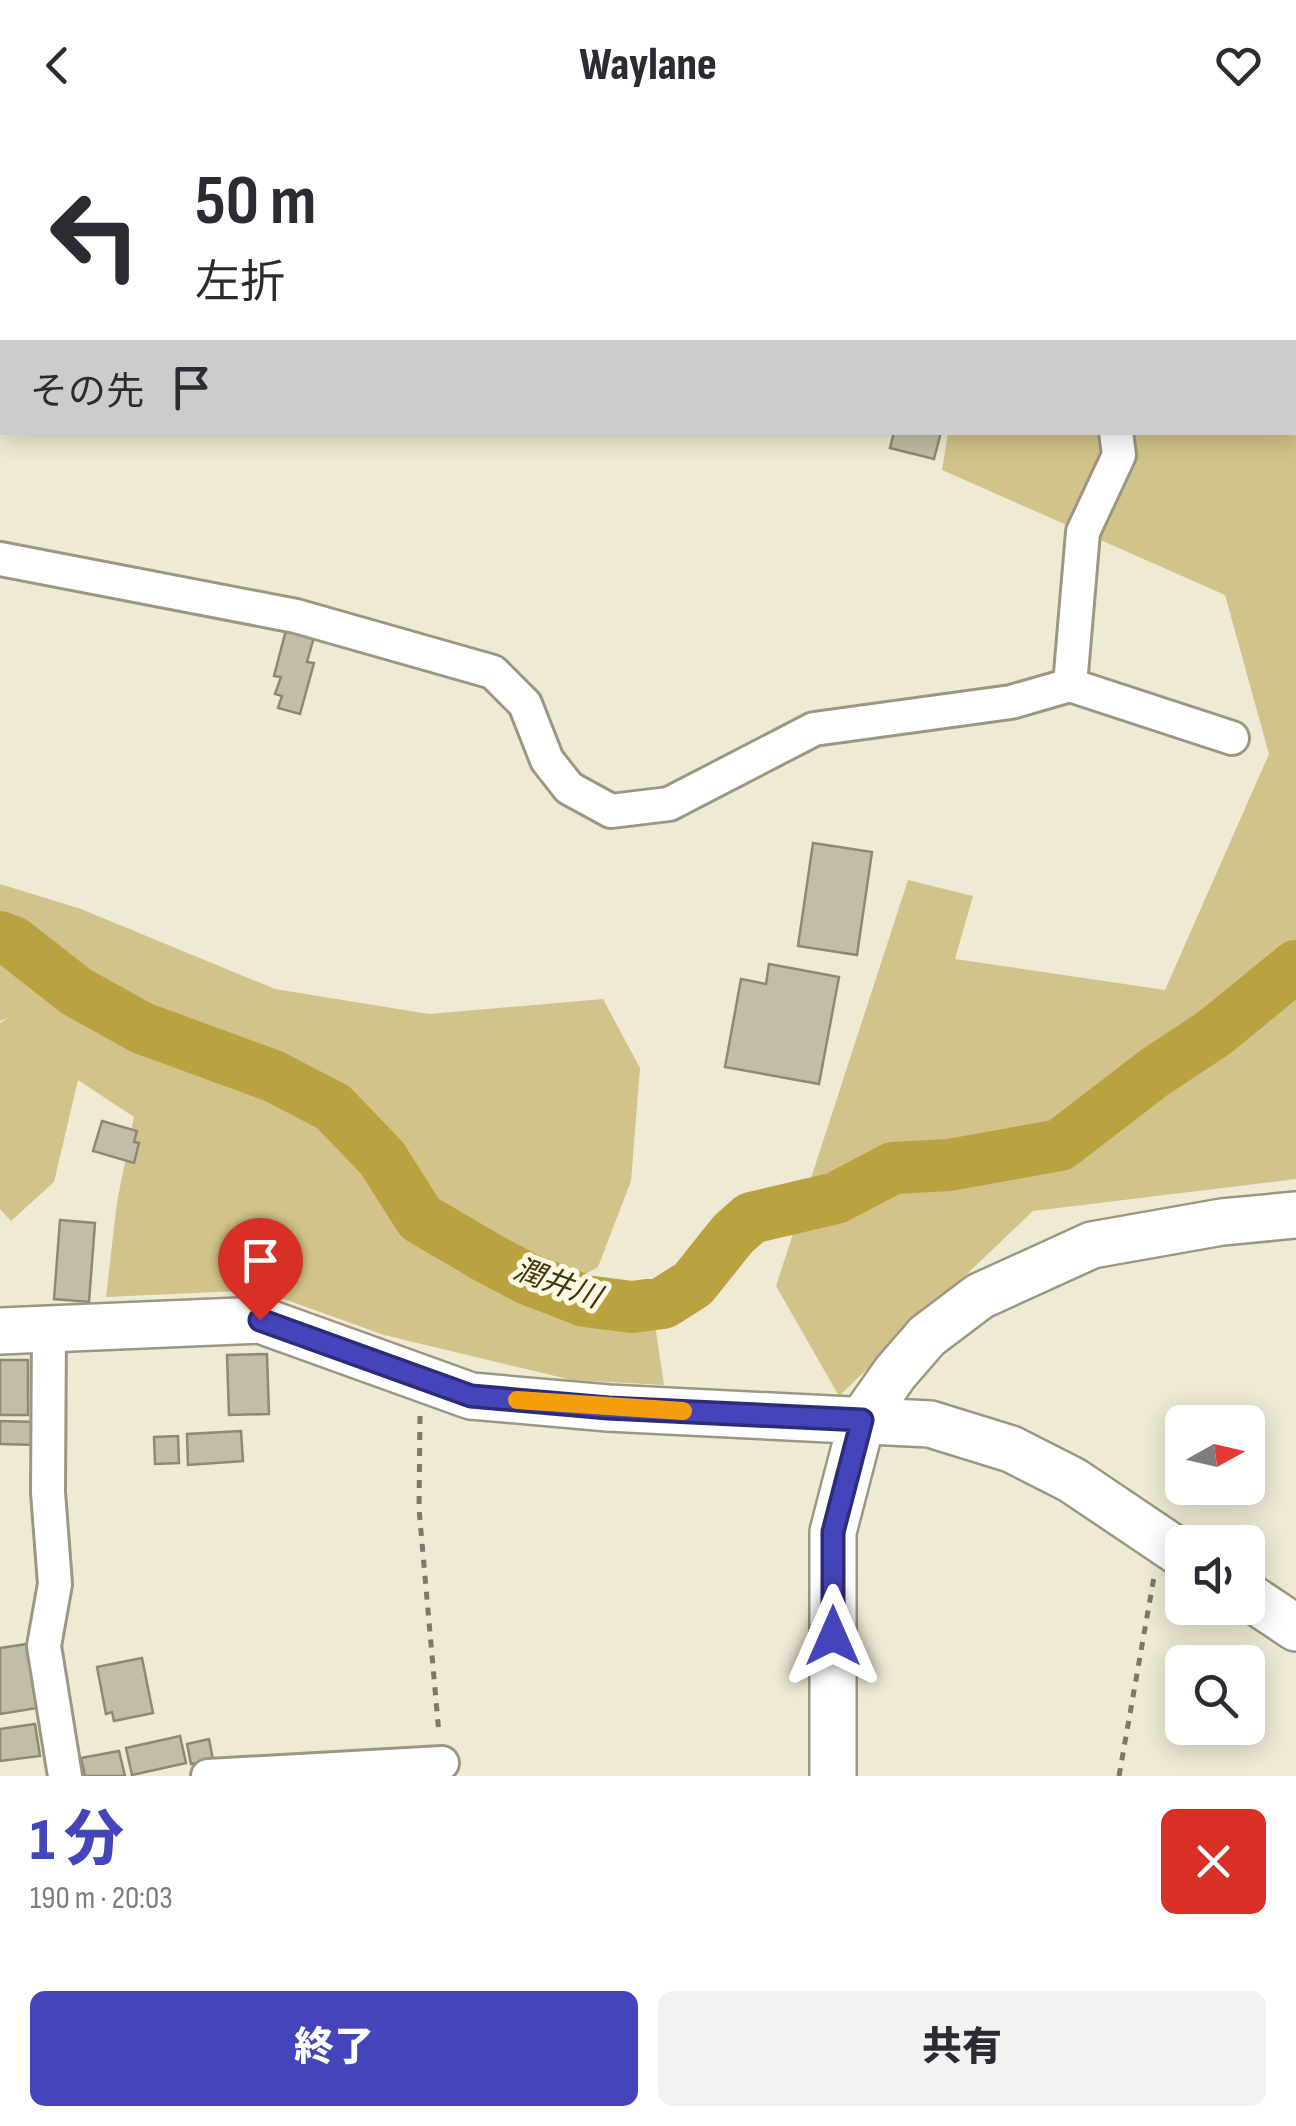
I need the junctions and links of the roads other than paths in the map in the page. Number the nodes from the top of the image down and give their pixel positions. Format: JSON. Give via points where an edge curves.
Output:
{"nodes":[{"id":1,"x":1116,"y":435,"type":"edge"},
{"id":2,"x":0,"y":559,"type":"edge"},
{"id":3,"x":1070,"y":685,"type":"junction"},
{"id":4,"x":1232,"y":738,"type":"dead end"},
{"id":5,"x":1296,"y":1215,"type":"edge"},
{"id":6,"x":49,"y":1329,"type":"junction"},
{"id":7,"x":0,"y":1331,"type":"edge"},
{"id":8,"x":862,"y":1420,"type":"junction"},
{"id":9,"x":1165,"y":1542,"type":"edge"},
{"id":10,"x":1265,"y":1607,"type":"edge"},
{"id":11,"x":1296,"y":1628,"type":"edge"},
{"id":12,"x":442,"y":1763,"type":"road end"},
{"id":13,"x":65,"y":1776,"type":"edge"},
{"id":14,"x":208,"y":1776,"type":"edge"},
{"id":15,"x":833,"y":1776,"type":"edge"}],
"edges":[{"from":1,"to":3,"type":"street","via":[[1119,455],[1083,532]]},
{"from":2,"to":3,"type":"street","via":[[296,616],[493,672],[525,704],[546,760],[568,788],[611,810],[670,804],[814,730],[1011,702]]},
{"from":3,"to":4,"type":"street"},
{"from":5,"to":8,"type":"street","via":[[1092,1245],[980,1296],[928,1336]]},
{"from":6,"to":7,"type":"street"},
{"from":6,"to":8,"type":"street","via":[[260,1320],[471,1396]]},
{"from":6,"to":13,"type":"street","via":[[54,1584],[44,1646]]},
{"from":8,"to":9,"type":"street","via":[[930,1424],[1011,1449],[1072,1480]]},
{"from":8,"to":15,"type":"street","via":[[833,1532]]},
{"from":10,"to":11,"type":"street"},
{"from":12,"to":14,"type":"street"}]}
